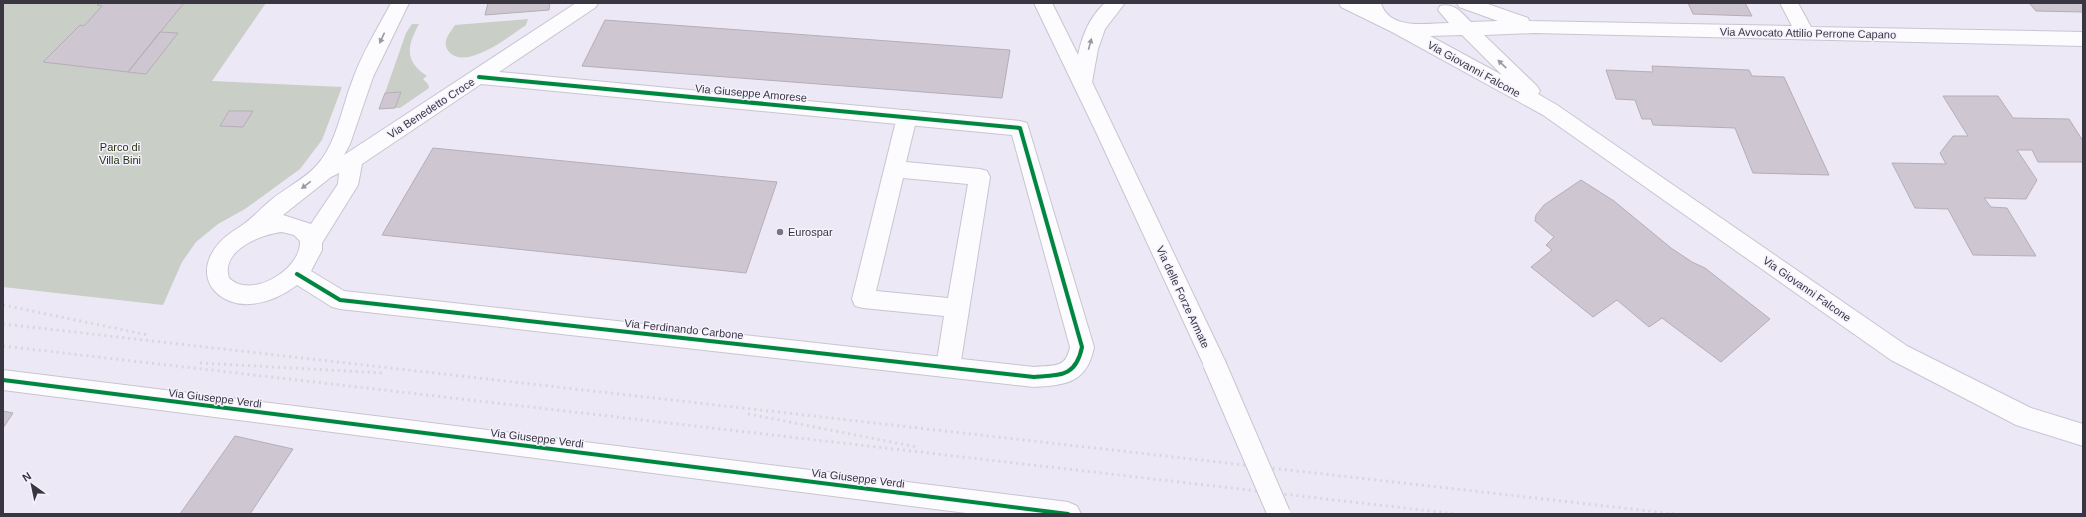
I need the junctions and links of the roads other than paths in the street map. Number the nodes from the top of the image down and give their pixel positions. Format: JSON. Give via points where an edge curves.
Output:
{"nodes":[{"id":1,"x":400,"y":3,"type":"edge"},
{"id":2,"x":590,"y":3,"type":"edge"},
{"id":3,"x":1043,"y":3,"type":"edge"},
{"id":4,"x":1116,"y":3,"type":"edge"},
{"id":5,"x":1348,"y":3,"type":"edge"},
{"id":6,"x":1372,"y":3,"type":"edge"},
{"id":7,"x":1466,"y":3,"type":"edge"},
{"id":8,"x":1789,"y":3,"type":"edge"},
{"id":9,"x":1446,"y":7,"type":"edge"},
{"id":10,"x":1392,"y":25,"type":"junction"},
{"id":11,"x":1534,"y":27,"type":"junction"},
{"id":12,"x":1466,"y":29,"type":"junction"},
{"id":13,"x":1426,"y":30,"type":"junction"},
{"id":14,"x":1805,"y":33,"type":"junction"},
{"id":15,"x":2083,"y":39,"type":"edge"},
{"id":16,"x":479,"y":77,"type":"junction"},
{"id":17,"x":1082,"y":82,"type":"junction"},
{"id":18,"x":1550,"y":110,"type":"junction"},
{"id":19,"x":907,"y":117,"type":"junction"},
{"id":20,"x":352,"y":160,"type":"junction"},
{"id":21,"x":895,"y":169,"type":"junction"},
{"id":22,"x":324,"y":171,"type":"junction"},
{"id":23,"x":251,"y":230,"type":"junction"},
{"id":24,"x":312,"y":240,"type":"junction"},
{"id":25,"x":297,"y":274,"type":"junction"},
{"id":26,"x":957,"y":308,"type":"junction"},
{"id":27,"x":948,"y":367,"type":"junction"},
{"id":28,"x":1073,"y":368,"type":"joint"},
{"id":29,"x":3,"y":380,"type":"edge"},
{"id":30,"x":2083,"y":435,"type":"edge"},
{"id":31,"x":1068,"y":514,"type":"edge"},
{"id":32,"x":1280,"y":514,"type":"edge"}],
"edges":[{"from":1,"to":22,"type":"street","one_way":true,"via":[[363,77],[340,144]]},
{"from":2,"to":16,"type":"street","name":"Via Benedetto Croce"},
{"from":3,"to":17,"type":"street","name":"Via delle Forze Armate"},
{"from":17,"to":4,"type":"street","one_way":true,"via":[[1091,40],[1104,12]]},
{"from":5,"to":10,"type":"street","name":"Via Giovanni Falcone"},
{"from":6,"to":10,"type":"street","via":[[1377,15]]},
{"from":7,"to":11,"type":"street","name":"Via Avvocato Attilio Perrone Capano"},
{"from":8,"to":14,"type":"street"},
{"from":9,"to":12,"type":"street","name":"Via Giovanni Falcone"},
{"from":9,"to":13,"type":"street","via":[[1445,17]]},
{"from":10,"to":13,"type":"street","name":"Via Avvocato Attilio Perrone Capano","via":[[1412,30]]},
{"from":10,"to":18,"type":"street","name":"Via Giovanni Falcone"},
{"from":11,"to":12,"type":"street","name":"Via Avvocato Attilio Perrone Capano"},
{"from":11,"to":14,"type":"street","name":"Via Avvocato Attilio Perrone Capano"},
{"from":12,"to":13,"type":"street","name":"Via Avvocato Attilio Perrone Capano"},
{"from":18,"to":12,"type":"street","name":"Via Giovanni Falcone","one_way":true},
{"from":14,"to":15,"type":"street","name":"Via Avvocato Attilio Perrone Capano"},
{"from":16,"to":19,"type":"street","name":"Via Giuseppe Amorese"},
{"from":16,"to":20,"type":"street","name":"Via Benedetto Croce"},
{"from":17,"to":32,"type":"street","name":"Via delle Forze Armate","bridge":true,"via":[[1214,364]]},
{"from":18,"to":30,"type":"street","name":"Via Giovanni Falcone","via":[[1899,353],[2025,417]]},
{"from":19,"to":21,"type":"street"},
{"from":19,"to":28,"type":"street","name":"Via Giuseppe Amorese","via":[[1020,128],[1082,347],[1081,358]]},
{"from":20,"to":22,"type":"street","name":"Via Benedetto Croce"},
{"from":20,"to":24,"type":"street","via":[[348,185]]},
{"from":21,"to":26,"type":"street","via":[[980,176]]},
{"from":21,"to":26,"type":"street","via":[[863,299]]},
{"from":22,"to":23,"type":"street","one_way":true},
{"from":23,"to":24,"type":"street","via":[[282,223],[296,225],[306,231]]},
{"from":23,"to":25,"type":"street","via":[[226,249],[218,261],[216,272],[219,282],[226,290],[252,295],[267,292],[284,285]]},
{"from":24,"to":25,"type":"street","via":[[312,251],[307,263]]},
{"from":25,"to":27,"type":"street","name":"Via Ferdinando Carbone","via":[[340,300]]},
{"from":26,"to":27,"type":"street"},
{"from":27,"to":28,"type":"street","name":"Via Ferdinando Carbone","via":[[1034,377],[1063,375]]},
{"from":29,"to":31,"type":"street","name":"Via Giuseppe Verdi"}]}
